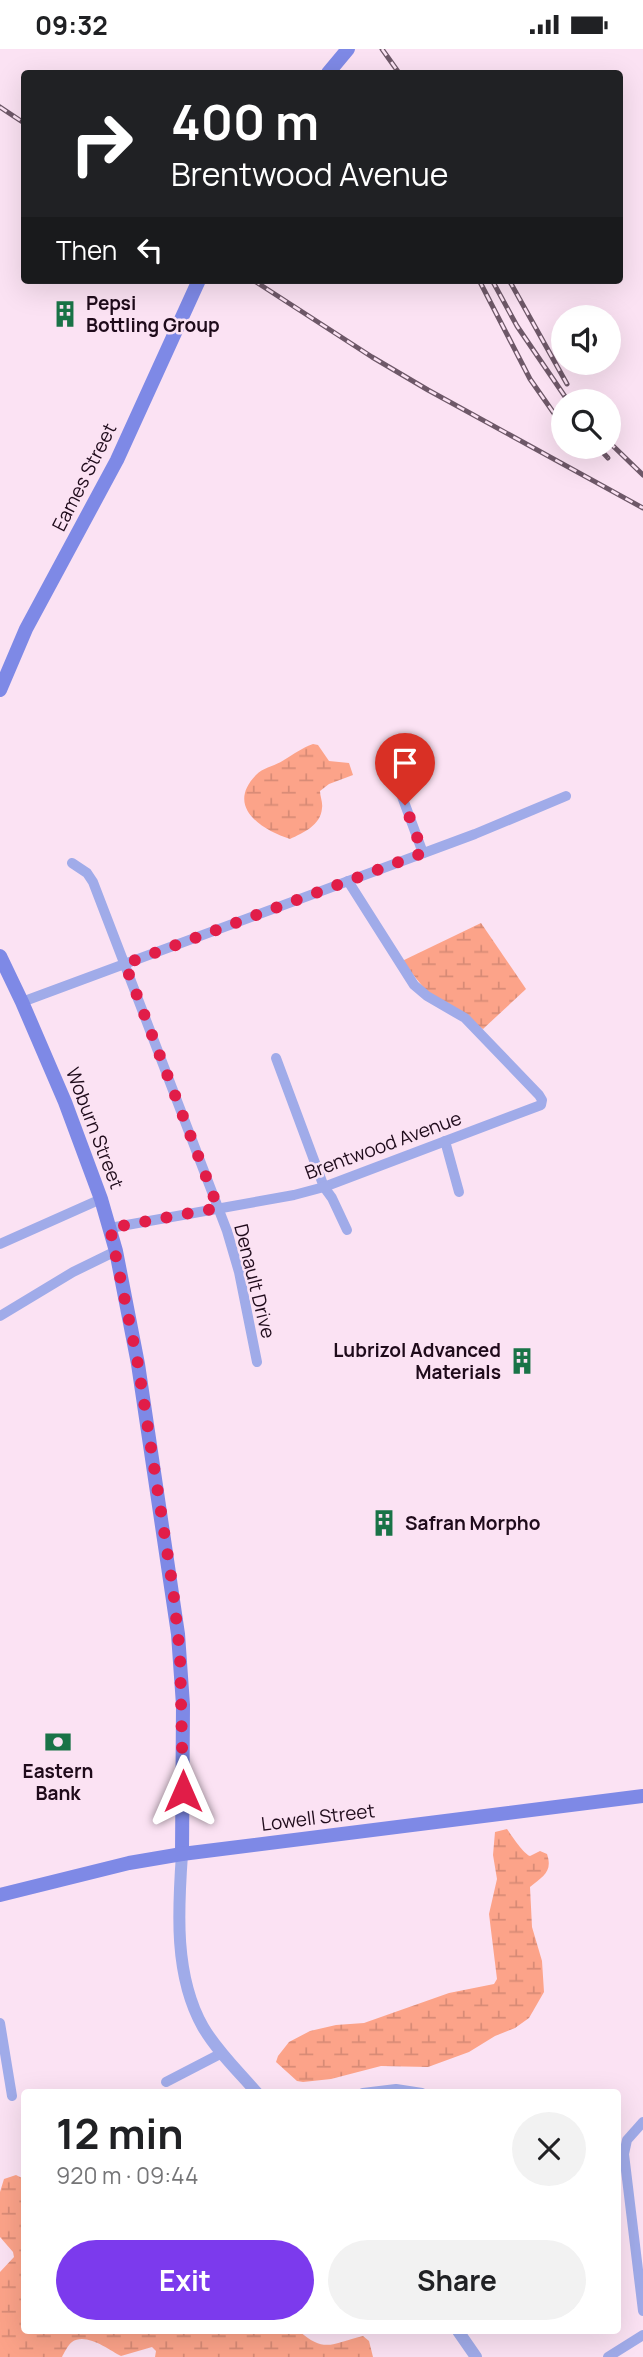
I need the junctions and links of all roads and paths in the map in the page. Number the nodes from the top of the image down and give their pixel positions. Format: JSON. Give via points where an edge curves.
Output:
{"nodes":[{"id":1,"x":348,"y":49,"type":"edge"},
{"id":2,"x":330,"y":70,"type":"edge"},
{"id":3,"x":198,"y":284,"type":"edge"},
{"id":4,"x":0,"y":690,"type":"edge"},
{"id":5,"x":387,"y":756,"type":"dead end"},
{"id":6,"x":566,"y":796,"type":"dead end"},
{"id":7,"x":423,"y":853,"type":"junction"},
{"id":8,"x":72,"y":863,"type":"dead end"},
{"id":9,"x":348,"y":881,"type":"junction"},
{"id":10,"x":0,"y":956,"type":"edge"},
{"id":11,"x":125,"y":964,"type":"junction"},
{"id":12,"x":22,"y":1002,"type":"junction"},
{"id":13,"x":276,"y":1058,"type":"dead end"},
{"id":14,"x":446,"y":1141,"type":"junction"},
{"id":15,"x":324,"y":1187,"type":"junction"},
{"id":16,"x":459,"y":1192,"type":"dead end"},
{"id":17,"x":101,"y":1199,"type":"junction"},
{"id":18,"x":218,"y":1208,"type":"junction"},
{"id":19,"x":110,"y":1228,"type":"junction"},
{"id":20,"x":347,"y":1230,"type":"dead end"},
{"id":21,"x":0,"y":1244,"type":"edge"},
{"id":22,"x":116,"y":1251,"type":"junction"},
{"id":23,"x":0,"y":1316,"type":"edge"},
{"id":24,"x":257,"y":1362,"type":"dead end"},
{"id":25,"x":643,"y":1796,"type":"edge"},
{"id":26,"x":182,"y":1854,"type":"junction"},
{"id":27,"x":0,"y":1895,"type":"edge"},
{"id":28,"x":0,"y":2023,"type":"edge"},
{"id":29,"x":222,"y":2053,"type":"junction"},
{"id":30,"x":166,"y":2082,"type":"dead end"},
{"id":31,"x":254,"y":2089,"type":"edge"},
{"id":32,"x":12,"y":2096,"type":"dead end"},
{"id":33,"x":643,"y":2122,"type":"edge"},
{"id":34,"x":643,"y":2311,"type":"edge"},
{"id":35,"x":460,"y":2334,"type":"edge"},
{"id":36,"x":643,"y":2335,"type":"edge"},
{"id":37,"x":476,"y":2357,"type":"edge"},
{"id":38,"x":608,"y":2357,"type":"edge"}],
"edges":[{"from":1,"to":2,"type":"main road"},
{"from":3,"to":4,"type":"main road","name":"Eames Street","via":[[111,471],[26,629]]},
{"from":5,"to":7,"type":"street"},
{"from":6,"to":7,"type":"street"},
{"from":7,"to":9,"type":"street"},
{"from":8,"to":11,"type":"street","name":"Denault Drive","via":[[91,878]]},
{"from":9,"to":11,"type":"street"},
{"from":9,"to":14,"type":"street","name":"Brentwood Avenue","via":[[414,985],[465,1018],[542,1100],[540,1105]]},
{"from":10,"to":12,"type":"main road","name":"Woburn Street"},
{"from":11,"to":12,"type":"street"},
{"from":11,"to":18,"type":"street","name":"Denault Drive"},
{"from":12,"to":17,"type":"main road","name":"Woburn Street"},
{"from":13,"to":15,"type":"street"},
{"from":14,"to":15,"type":"street","name":"Brentwood Avenue"},
{"from":14,"to":16,"type":"street"},
{"from":15,"to":18,"type":"street","name":"Brentwood Avenue"},
{"from":15,"to":20,"type":"street"},
{"from":17,"to":19,"type":"main road","name":"Woburn Street"},
{"from":17,"to":21,"type":"street"},
{"from":18,"to":19,"type":"street","name":"Brentwood Avenue"},
{"from":18,"to":24,"type":"street","name":"Denault Drive","via":[[236,1259]]},
{"from":19,"to":22,"type":"main road","name":"Woburn Street"},
{"from":22,"to":23,"type":"street"},
{"from":22,"to":26,"type":"main road","name":"Woburn Street","via":[[138,1364],[178,1634],[183,1705]]},
{"from":25,"to":26,"type":"main road","name":"Lowell Street"},
{"from":26,"to":27,"type":"main road","name":"Lowell Street"},
{"from":26,"to":29,"type":"street","name":"Woburn Street","via":[[183,1962],[197,2015]]},
{"from":28,"to":32,"type":"street"},
{"from":29,"to":30,"type":"street"},
{"from":29,"to":31,"type":"street","name":"Woburn Street"},
{"from":33,"to":34,"type":"street","via":[[625,2146],[624,2156]]},
{"from":35,"to":37,"type":"street"},
{"from":36,"to":38,"type":"street"}]}
